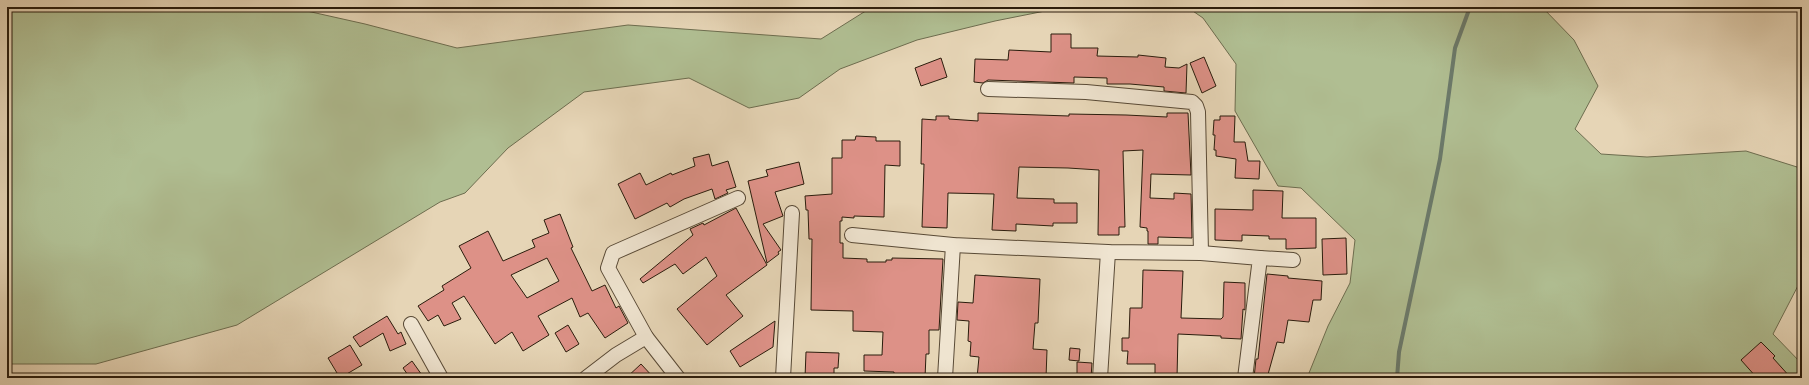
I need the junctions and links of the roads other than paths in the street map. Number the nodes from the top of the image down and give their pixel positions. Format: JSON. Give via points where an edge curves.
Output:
{"nodes":[{"id":1,"x":988,"y":89,"type":"dead end"},
{"id":2,"x":738,"y":198,"type":"dead end"},
{"id":3,"x":792,"y":213,"type":"dead end"},
{"id":4,"x":852,"y":235,"type":"dead end"},
{"id":5,"x":953,"y":245,"type":"junction"},
{"id":6,"x":1108,"y":252,"type":"junction"},
{"id":7,"x":1200,"y":253,"type":"junction"},
{"id":8,"x":1260,"y":258,"type":"junction"},
{"id":9,"x":1293,"y":260,"type":"dead end"},
{"id":10,"x":411,"y":324,"type":"dead end"},
{"id":11,"x":646,"y":337,"type":"junction"},
{"id":12,"x":441,"y":378,"type":"edge"},
{"id":13,"x":586,"y":378,"type":"edge"},
{"id":14,"x":678,"y":378,"type":"edge"},
{"id":15,"x":783,"y":378,"type":"edge"},
{"id":16,"x":945,"y":378,"type":"edge"},
{"id":17,"x":1100,"y":378,"type":"edge"},
{"id":18,"x":1245,"y":378,"type":"edge"}],
"edges":[{"from":1,"to":7,"type":"street","via":[[1086,92],[1192,102],[1198,112]]},
{"from":2,"to":11,"type":"street","via":[[613,253],[608,268]]},
{"from":3,"to":15,"type":"street"},
{"from":4,"to":5,"type":"street"},
{"from":5,"to":6,"type":"street"},
{"from":5,"to":16,"type":"street"},
{"from":6,"to":7,"type":"street"},
{"from":6,"to":17,"type":"street"},
{"from":7,"to":8,"type":"street"},
{"from":8,"to":9,"type":"street"},
{"from":8,"to":18,"type":"street"},
{"from":10,"to":12,"type":"street"},
{"from":11,"to":13,"type":"street","via":[[616,355]]},
{"from":11,"to":14,"type":"street"}]}
